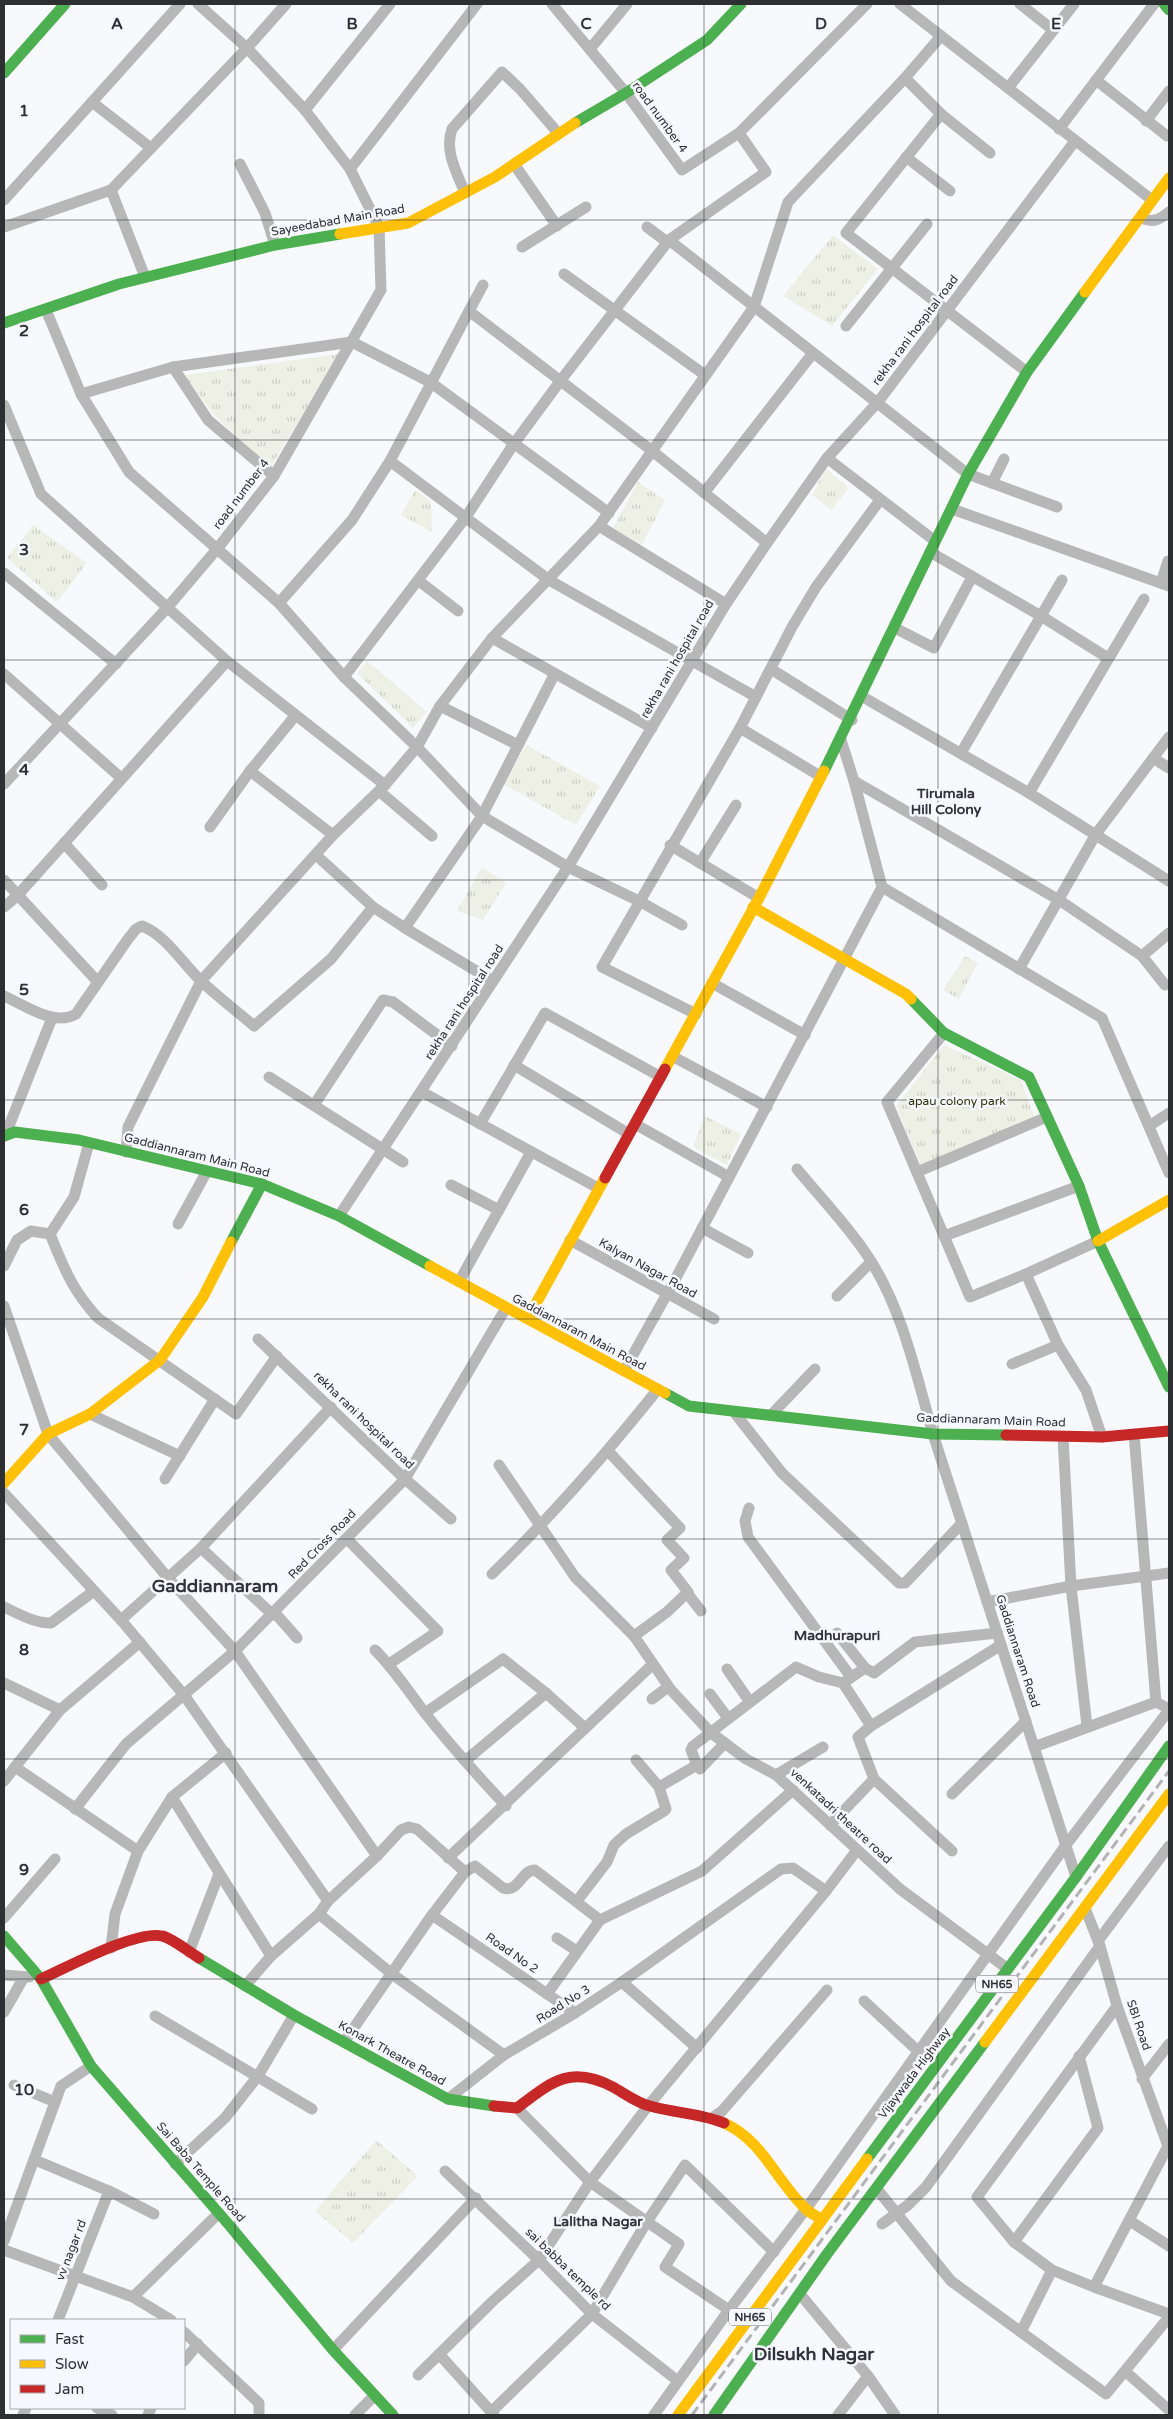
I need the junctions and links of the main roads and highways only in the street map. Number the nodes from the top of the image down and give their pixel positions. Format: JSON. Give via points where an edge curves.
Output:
{"nodes":[{"id":1,"x":65,"y":4,"type":"edge"},
{"id":2,"x":741,"y":4,"type":"edge"},
{"id":3,"x":1164,"y":4,"type":"edge"},
{"id":4,"x":1169,"y":10,"type":"edge"},
{"id":5,"x":4,"y":73,"type":"edge"},
{"id":6,"x":1169,"y":178,"type":"edge"},
{"id":7,"x":4,"y":323,"type":"edge"},
{"id":8,"x":756,"y":902,"type":"junction"},
{"id":9,"x":4,"y":1136,"type":"edge"},
{"id":10,"x":262,"y":1184,"type":"junction"},
{"id":11,"x":1169,"y":1200,"type":"edge"},
{"id":12,"x":1098,"y":1240,"type":"junction"},
{"id":13,"x":528,"y":1318,"type":"junction"},
{"id":14,"x":1169,"y":1387,"type":"edge"},
{"id":15,"x":1169,"y":1431,"type":"edge"},
{"id":16,"x":4,"y":1483,"type":"edge"},
{"id":17,"x":1169,"y":1746,"type":"edge"},
{"id":18,"x":1169,"y":1794,"type":"edge"},
{"id":19,"x":4,"y":1936,"type":"edge"},
{"id":20,"x":41,"y":1979,"type":"junction"},
{"id":21,"x":822,"y":2220,"type":"junction"},
{"id":22,"x":719,"y":2413,"type":"edge"},
{"id":23,"x":393,"y":2415,"type":"edge"},
{"id":24,"x":678,"y":2415,"type":"edge"}],
"edges":[{"from":1,"to":5,"type":"main road"},
{"from":2,"to":7,"type":"main road","name":"Sayeedabad Main Road","via":[[707,40],[626,94],[558,133],[514,164],[408,223],[275,244],[119,284]]},
{"from":3,"to":4,"type":"main road"},
{"from":6,"to":8,"type":"main road","via":[[1028,372],[968,474],[863,698]]},
{"from":8,"to":12,"type":"main road","via":[[906,994],[944,1033],[1029,1077],[1079,1186]]},
{"from":8,"to":13,"type":"main road"},
{"from":9,"to":10,"type":"main road","name":"Gaddiannaram Main Road","via":[[15,1132],[89,1143]]},
{"from":10,"to":13,"type":"main road","name":"Gaddiannaram Main Road","via":[[339,1216]]},
{"from":10,"to":16,"type":"main road","via":[[203,1298],[160,1360],[90,1414],[48,1434]]},
{"from":11,"to":12,"type":"main road"},
{"from":12,"to":14,"type":"main road"},
{"from":13,"to":15,"type":"main road","name":"Gaddiannaram Main Road","via":[[689,1406],[933,1434],[1102,1438]]},
{"from":17,"to":21,"type":"main road","name":"Vijaywada Highway","number":"NH65"},
{"from":18,"to":22,"type":"main road","number":"NH65","via":[[800,2294]]},
{"from":19,"to":20,"type":"main road","name":"Sai Baba Temple Road"},
{"from":20,"to":21,"type":"main road","name":"Konark Theatre Road","via":[[112,1948],[154,1936],[171,1940],[245,1986],[448,2099],[517,2108],[552,2082],[578,2077],[602,2081],[648,2106],[712,2118],[740,2130],[761,2151],[806,2209]]},
{"from":20,"to":23,"type":"main road","name":"Sai Baba Temple Road","via":[[91,2066],[333,2350]]},
{"from":21,"to":24,"type":"main road","name":"Vijaywada Highway","number":"NH65"}]}
